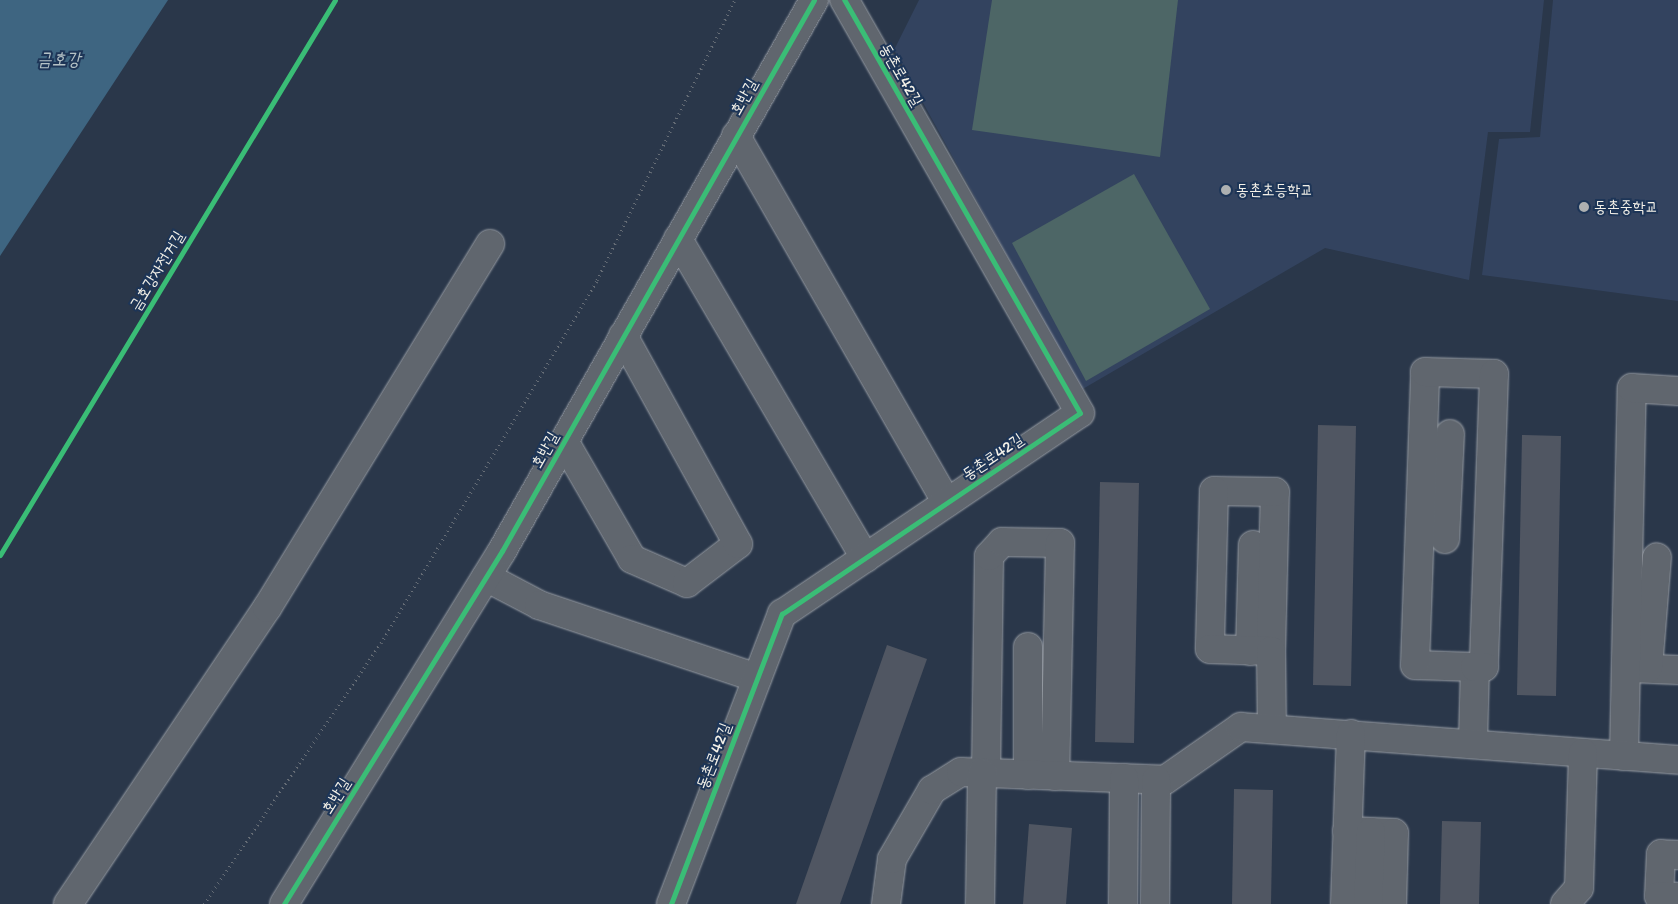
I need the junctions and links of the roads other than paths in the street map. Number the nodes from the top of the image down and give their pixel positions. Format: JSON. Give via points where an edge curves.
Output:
{"nodes":[{"id":1,"x":814,"y":0,"type":"edge"},
{"id":2,"x":844,"y":0,"type":"edge"},
{"id":3,"x":736,"y":136,"type":"junction"},
{"id":4,"x":678,"y":239,"type":"junction"},
{"id":5,"x":490,"y":244,"type":"dead end"},
{"id":6,"x":623,"y":336,"type":"junction"},
{"id":7,"x":1678,"y":391,"type":"edge"},
{"id":8,"x":1450,"y":434,"type":"dead end"},
{"id":9,"x":564,"y":441,"type":"junction"},
{"id":10,"x":946,"y":504,"type":"junction"},
{"id":11,"x":1432,"y":538,"type":"junction"},
{"id":12,"x":1488,"y":541,"type":"junction"},
{"id":13,"x":1253,"y":546,"type":"dead end"},
{"id":14,"x":1657,"y":557,"type":"dead end"},
{"id":15,"x":865,"y":558,"type":"junction"},
{"id":16,"x":486,"y":577,"type":"junction"},
{"id":17,"x":1028,"y":647,"type":"dead end"},
{"id":18,"x":1260,"y":651,"type":"junction"},
{"id":19,"x":1475,"y":667,"type":"junction"},
{"id":20,"x":1638,"y":668,"type":"junction"},
{"id":21,"x":1678,"y":670,"type":"edge"},
{"id":22,"x":757,"y":678,"type":"junction"},
{"id":23,"x":1272,"y":729,"type":"junction"},
{"id":24,"x":1351,"y":734,"type":"junction"},
{"id":25,"x":1474,"y":742,"type":"junction"},
{"id":26,"x":1583,"y":753,"type":"junction"},
{"id":27,"x":1624,"y":756,"type":"junction"},
{"id":28,"x":1678,"y":760,"type":"edge"},
{"id":29,"x":984,"y":773,"type":"junction"},
{"id":30,"x":1028,"y":774,"type":"junction"},
{"id":31,"x":1055,"y":776,"type":"junction"},
{"id":32,"x":1124,"y":778,"type":"junction"},
{"id":33,"x":1156,"y":780,"type":"junction"},
{"id":34,"x":1359,"y":832,"type":"junction"},
{"id":35,"x":1678,"y":855,"type":"edge"},
{"id":36,"x":1678,"y":897,"type":"edge"},
{"id":37,"x":68,"y":904,"type":"edge"},
{"id":38,"x":284,"y":904,"type":"edge"},
{"id":39,"x":671,"y":904,"type":"edge"},
{"id":40,"x":886,"y":904,"type":"edge"},
{"id":41,"x":980,"y":904,"type":"edge"},
{"id":42,"x":1123,"y":904,"type":"edge"},
{"id":43,"x":1155,"y":904,"type":"edge"},
{"id":44,"x":1345,"y":904,"type":"edge"},
{"id":45,"x":1368,"y":904,"type":"edge"},
{"id":46,"x":1392,"y":904,"type":"edge"},
{"id":47,"x":1565,"y":904,"type":"edge"}],
"edges":[{"from":1,"to":3,"type":"street","name":"호반길"},
{"from":2,"to":10,"type":"street","name":"동촌로42길","via":[[1080,413]]},
{"from":3,"to":4,"type":"street","name":"호반길"},
{"from":3,"to":10,"type":"street"},
{"from":4,"to":6,"type":"street","name":"호반길"},
{"from":4,"to":15,"type":"street"},
{"from":5,"to":37,"type":"street","via":[[267,608]]},
{"from":6,"to":9,"type":"street","name":"호반길"},
{"from":6,"to":9,"type":"street","via":[[738,544],[686,583],[632,558]]},
{"from":7,"to":20,"type":"street","via":[[1632,388],[1624,643]]},
{"from":8,"to":11,"type":"street"},
{"from":9,"to":16,"type":"street","name":"호반길"},
{"from":10,"to":15,"type":"street","name":"동촌로42길"},
{"from":11,"to":12,"type":"street"},
{"from":11,"to":12,"type":"street","via":[[1425,372],[1494,374]]},
{"from":11,"to":19,"type":"street","via":[[1415,665]]},
{"from":12,"to":19,"type":"street","via":[[1484,668]]},
{"from":13,"to":18,"type":"street"},
{"from":14,"to":20,"type":"street"},
{"from":15,"to":22,"type":"street","name":"동촌로42길","via":[[782,614]]},
{"from":16,"to":22,"type":"street","via":[[540,605]]},
{"from":16,"to":38,"type":"street","name":"호반길"},
{"from":17,"to":30,"type":"street"},
{"from":18,"to":18,"type":"street","via":[[1210,649],[1214,491],[1275,492]]},
{"from":18,"to":23,"type":"street"},
{"from":19,"to":25,"type":"street"},
{"from":20,"to":21,"type":"street"},
{"from":20,"to":27,"type":"street"},
{"from":22,"to":39,"type":"street","name":"동촌로42길"},
{"from":23,"to":24,"type":"street"},
{"from":23,"to":33,"type":"street","via":[[1241,727],[1165,780]]},
{"from":24,"to":25,"type":"street"},
{"from":24,"to":34,"type":"street"},
{"from":25,"to":26,"type":"street"},
{"from":26,"to":27,"type":"street"},
{"from":26,"to":47,"type":"street","via":[[1579,888]]},
{"from":27,"to":28,"type":"street"},
{"from":29,"to":30,"type":"street"},
{"from":29,"to":31,"type":"street","via":[[989,556],[1002,542],[1060,543]]},
{"from":29,"to":40,"type":"street","via":[[961,772],[932,790],[892,859]]},
{"from":29,"to":41,"type":"street"},
{"from":30,"to":31,"type":"street"},
{"from":31,"to":32,"type":"street"},
{"from":32,"to":33,"type":"street"},
{"from":32,"to":42,"type":"street"},
{"from":33,"to":43,"type":"street"},
{"from":34,"to":44,"type":"street"},
{"from":34,"to":45,"type":"street"},
{"from":34,"to":46,"type":"street","via":[[1394,833]]},
{"from":35,"to":36,"type":"street","via":[[1661,854],[1659,896]]}]}
